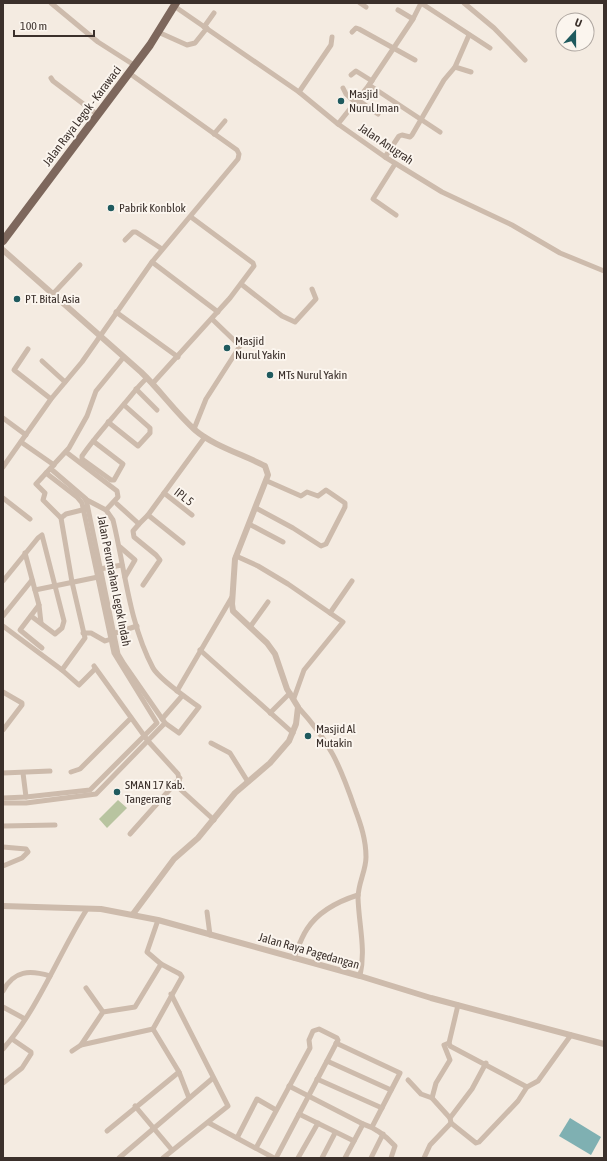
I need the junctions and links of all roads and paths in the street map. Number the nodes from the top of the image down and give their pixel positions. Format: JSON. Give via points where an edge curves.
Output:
{"nodes":[{"id":1,"x":51,"y":3,"type":"edge"},
{"id":2,"x":360,"y":3,"type":"edge"},
{"id":3,"x":421,"y":3,"type":"edge"},
{"id":4,"x":464,"y":3,"type":"edge"},
{"id":5,"x":175,"y":5,"type":"edge"},
{"id":6,"x":366,"y":7,"type":"dead end"},
{"id":7,"x":398,"y":10,"type":"dead end"},
{"id":8,"x":214,"y":13,"type":"dead end"},
{"id":9,"x":413,"y":19,"type":"junction"},
{"id":10,"x":205,"y":28,"type":"junction"},
{"id":11,"x":158,"y":32,"type":"junction"},
{"id":12,"x":352,"y":32,"type":"dead end"},
{"id":13,"x":469,"y":35,"type":"junction"},
{"id":14,"x":332,"y":37,"type":"dead end"},
{"id":15,"x":393,"y":48,"type":"junction"},
{"id":16,"x":490,"y":48,"type":"dead end"},
{"id":17,"x":415,"y":60,"type":"dead end"},
{"id":18,"x":525,"y":60,"type":"dead end"},
{"id":19,"x":134,"y":65,"type":"junction"},
{"id":20,"x":455,"y":67,"type":"junction"},
{"id":21,"x":471,"y":72,"type":"dead end"},
{"id":22,"x":129,"y":73,"type":"junction"},
{"id":23,"x":351,"y":75,"type":"dead end"},
{"id":24,"x":51,"y":78,"type":"dead end"},
{"id":25,"x":371,"y":83,"type":"junction"},
{"id":26,"x":343,"y":88,"type":"dead end"},
{"id":27,"x":299,"y":92,"type":"junction"},
{"id":28,"x":357,"y":102,"type":"junction"},
{"id":29,"x":98,"y":114,"type":"junction"},
{"id":30,"x":378,"y":114,"type":"dead end"},
{"id":31,"x":422,"y":121,"type":"junction"},
{"id":32,"x":225,"y":122,"type":"dead end"},
{"id":33,"x":338,"y":124,"type":"junction"},
{"id":34,"x":440,"y":132,"type":"dead end"},
{"id":35,"x":214,"y":134,"type":"junction"},
{"id":36,"x":385,"y":157,"type":"junction"},
{"id":37,"x":395,"y":164,"type":"junction"},
{"id":38,"x":396,"y":215,"type":"dead end"},
{"id":39,"x":192,"y":216,"type":"junction"},
{"id":40,"x":125,"y":240,"type":"dead end"},
{"id":41,"x":3,"y":241,"type":"edge"},
{"id":42,"x":3,"y":250,"type":"edge"},
{"id":43,"x":162,"y":250,"type":"junction"},
{"id":44,"x":152,"y":262,"type":"junction"},
{"id":45,"x":80,"y":265,"type":"dead end"},
{"id":46,"x":604,"y":271,"type":"edge"},
{"id":47,"x":241,"y":284,"type":"junction"},
{"id":48,"x":312,"y":289,"type":"dead end"},
{"id":49,"x":52,"y":296,"type":"junction"},
{"id":50,"x":116,"y":312,"type":"junction"},
{"id":51,"x":218,"y":312,"type":"junction"},
{"id":52,"x":212,"y":318,"type":"junction"},
{"id":53,"x":99,"y":336,"type":"junction"},
{"id":54,"x":28,"y":349,"type":"dead end"},
{"id":55,"x":178,"y":357,"type":"junction"},
{"id":56,"x":123,"y":358,"type":"junction"},
{"id":57,"x":42,"y":361,"type":"dead end"},
{"id":58,"x":147,"y":378,"type":"junction"},
{"id":59,"x":65,"y":382,"type":"junction"},
{"id":60,"x":153,"y":383,"type":"junction"},
{"id":61,"x":136,"y":389,"type":"junction"},
{"id":62,"x":50,"y":400,"type":"junction"},
{"id":63,"x":124,"y":405,"type":"junction"},
{"id":64,"x":157,"y":410,"type":"dead end"},
{"id":65,"x":3,"y":418,"type":"edge"},
{"id":66,"x":108,"y":422,"type":"junction"},
{"id":67,"x":194,"y":429,"type":"junction"},
{"id":68,"x":26,"y":435,"type":"junction"},
{"id":69,"x":205,"y":437,"type":"junction"},
{"id":70,"x":93,"y":441,"type":"junction"},
{"id":71,"x":21,"y":442,"type":"junction"},
{"id":72,"x":66,"y":452,"type":"junction"},
{"id":73,"x":3,"y":467,"type":"edge"},
{"id":74,"x":52,"y":467,"type":"junction"},
{"id":75,"x":46,"y":473,"type":"junction"},
{"id":76,"x":267,"y":481,"type":"junction"},
{"id":77,"x":69,"y":487,"type":"junction"},
{"id":78,"x":164,"y":493,"type":"junction"},
{"id":79,"x":3,"y":498,"type":"edge"},
{"id":80,"x":83,"y":499,"type":"junction"},
{"id":81,"x":117,"y":504,"type":"dead end"},
{"id":82,"x":256,"y":508,"type":"junction"},
{"id":83,"x":86,"y":509,"type":"junction"},
{"id":84,"x":106,"y":510,"type":"junction"},
{"id":85,"x":148,"y":515,"type":"junction"},
{"id":86,"x":192,"y":516,"type":"dead end"},
{"id":87,"x":61,"y":518,"type":"junction"},
{"id":88,"x":30,"y":519,"type":"dead end"},
{"id":89,"x":139,"y":524,"type":"junction"},
{"id":90,"x":249,"y":524,"type":"junction"},
{"id":91,"x":283,"y":542,"type":"dead end"},
{"id":92,"x":183,"y":543,"type":"dead end"},
{"id":93,"x":120,"y":547,"type":"junction"},
{"id":94,"x":25,"y":553,"type":"junction"},
{"id":95,"x":236,"y":556,"type":"junction"},
{"id":96,"x":122,"y":566,"type":"junction"},
{"id":97,"x":100,"y":569,"type":"junction"},
{"id":98,"x":98,"y":577,"type":"junction"},
{"id":99,"x":125,"y":577,"type":"junction"},
{"id":100,"x":32,"y":580,"type":"junction"},
{"id":101,"x":3,"y":581,"type":"edge"},
{"id":102,"x":352,"y":581,"type":"dead end"},
{"id":103,"x":72,"y":582,"type":"junction"},
{"id":104,"x":143,"y":585,"type":"dead end"},
{"id":105,"x":55,"y":586,"type":"junction"},
{"id":106,"x":35,"y":590,"type":"junction"},
{"id":107,"x":232,"y":597,"type":"junction"},
{"id":108,"x":268,"y":602,"type":"dead end"},
{"id":109,"x":38,"y":605,"type":"junction"},
{"id":110,"x":330,"y":613,"type":"junction"},
{"id":111,"x":3,"y":616,"type":"edge"},
{"id":112,"x":31,"y":616,"type":"junction"},
{"id":113,"x":41,"y":624,"type":"junction"},
{"id":114,"x":3,"y":626,"type":"edge"},
{"id":115,"x":137,"y":626,"type":"junction"},
{"id":116,"x":250,"y":627,"type":"junction"},
{"id":117,"x":83,"y":633,"type":"junction"},
{"id":118,"x":111,"y":636,"type":"junction"},
{"id":119,"x":42,"y":648,"type":"dead end"},
{"id":120,"x":200,"y":650,"type":"junction"},
{"id":121,"x":62,"y":670,"type":"junction"},
{"id":122,"x":177,"y":691,"type":"junction"},
{"id":123,"x":3,"y":692,"type":"edge"},
{"id":124,"x":292,"y":695,"type":"junction"},
{"id":125,"x":182,"y":696,"type":"junction"},
{"id":126,"x":298,"y":707,"type":"junction"},
{"id":127,"x":270,"y":713,"type":"junction"},
{"id":128,"x":132,"y":718,"type":"junction"},
{"id":129,"x":164,"y":721,"type":"junction"},
{"id":130,"x":3,"y":730,"type":"edge"},
{"id":131,"x":293,"y":733,"type":"junction"},
{"id":132,"x":146,"y":739,"type":"junction"},
{"id":133,"x":211,"y":743,"type":"dead end"},
{"id":134,"x":50,"y":771,"type":"dead end"},
{"id":135,"x":71,"y":772,"type":"dead end"},
{"id":136,"x":23,"y":773,"type":"junction"},
{"id":137,"x":3,"y":774,"type":"edge"},
{"id":138,"x":180,"y":778,"type":"junction"},
{"id":139,"x":248,"y":782,"type":"junction"},
{"id":140,"x":26,"y":797,"type":"junction"},
{"id":141,"x":3,"y":798,"type":"edge"},
{"id":142,"x":3,"y":803,"type":"edge"},
{"id":143,"x":214,"y":820,"type":"junction"},
{"id":144,"x":55,"y":825,"type":"dead end"},
{"id":145,"x":3,"y":826,"type":"edge"},
{"id":146,"x":130,"y":834,"type":"dead end"},
{"id":147,"x":3,"y":847,"type":"edge"},
{"id":148,"x":3,"y":866,"type":"edge"},
{"id":149,"x":358,"y":895,"type":"junction"},
{"id":150,"x":3,"y":906,"type":"edge"},
{"id":151,"x":87,"y":909,"type":"junction"},
{"id":152,"x":207,"y":912,"type":"dead end"},
{"id":153,"x":133,"y":914,"type":"junction"},
{"id":154,"x":158,"y":920,"type":"junction"},
{"id":155,"x":210,"y":935,"type":"junction"},
{"id":156,"x":294,"y":958,"type":"junction"},
{"id":157,"x":161,"y":964,"type":"junction"},
{"id":158,"x":50,"y":976,"type":"junction"},
{"id":159,"x":360,"y":976,"type":"junction"},
{"id":160,"x":5,"y":982,"type":"edge"},
{"id":161,"x":86,"y":988,"type":"dead end"},
{"id":162,"x":3,"y":991,"type":"edge"},
{"id":163,"x":171,"y":994,"type":"junction"},
{"id":164,"x":458,"y":1005,"type":"junction"},
{"id":165,"x":3,"y":1007,"type":"edge"},
{"id":166,"x":103,"y":1012,"type":"junction"},
{"id":167,"x":25,"y":1018,"type":"junction"},
{"id":168,"x":153,"y":1029,"type":"junction"},
{"id":169,"x":571,"y":1035,"type":"junction"},
{"id":170,"x":12,"y":1039,"type":"junction"},
{"id":171,"x":336,"y":1043,"type":"junction"},
{"id":172,"x":449,"y":1043,"type":"junction"},
{"id":173,"x":604,"y":1044,"type":"edge"},
{"id":174,"x":81,"y":1045,"type":"junction"},
{"id":175,"x":3,"y":1049,"type":"edge"},
{"id":176,"x":72,"y":1051,"type":"dead end"},
{"id":177,"x":327,"y":1061,"type":"junction"},
{"id":178,"x":486,"y":1063,"type":"junction"},
{"id":179,"x":179,"y":1072,"type":"junction"},
{"id":180,"x":213,"y":1078,"type":"junction"},
{"id":181,"x":317,"y":1079,"type":"junction"},
{"id":182,"x":408,"y":1080,"type":"dead end"},
{"id":183,"x":3,"y":1083,"type":"edge"},
{"id":184,"x":289,"y":1086,"type":"junction"},
{"id":185,"x":527,"y":1087,"type":"junction"},
{"id":186,"x":391,"y":1090,"type":"junction"},
{"id":187,"x":308,"y":1096,"type":"junction"},
{"id":188,"x":189,"y":1098,"type":"junction"},
{"id":189,"x":432,"y":1098,"type":"junction"},
{"id":190,"x":135,"y":1106,"type":"junction"},
{"id":191,"x":382,"y":1108,"type":"junction"},
{"id":192,"x":276,"y":1110,"type":"junction"},
{"id":193,"x":298,"y":1114,"type":"junction"},
{"id":194,"x":451,"y":1120,"type":"junction"},
{"id":195,"x":209,"y":1123,"type":"junction"},
{"id":196,"x":318,"y":1123,"type":"junction"},
{"id":197,"x":363,"y":1124,"type":"junction"},
{"id":198,"x":372,"y":1127,"type":"junction"},
{"id":199,"x":154,"y":1128,"type":"junction"},
{"id":200,"x":107,"y":1131,"type":"dead end"},
{"id":201,"x":335,"y":1133,"type":"junction"},
{"id":202,"x":383,"y":1134,"type":"junction"},
{"id":203,"x":237,"y":1138,"type":"junction"},
{"id":204,"x":354,"y":1141,"type":"junction"},
{"id":205,"x":256,"y":1148,"type":"junction"},
{"id":206,"x":172,"y":1150,"type":"junction"},
{"id":207,"x":119,"y":1158,"type":"edge"},
{"id":208,"x":163,"y":1158,"type":"edge"},
{"id":209,"x":275,"y":1158,"type":"edge"},
{"id":210,"x":298,"y":1158,"type":"edge"},
{"id":211,"x":322,"y":1158,"type":"edge"},
{"id":212,"x":345,"y":1158,"type":"edge"},
{"id":213,"x":371,"y":1158,"type":"edge"},
{"id":214,"x":391,"y":1158,"type":"edge"},
{"id":215,"x":424,"y":1158,"type":"edge"}],
"edges":[{"from":1,"to":19,"type":"street","via":[[98,42]]},
{"from":2,"to":6,"type":"street"},
{"from":3,"to":9,"type":"street"},
{"from":3,"to":13,"type":"street"},
{"from":4,"to":18,"type":"street","via":[[494,28]]},
{"from":5,"to":10,"type":"street","name":"Jalan Anugrah"},
{"from":5,"to":11,"type":"main road","name":"Jalan Raya Legok - Karawaci"},
{"from":7,"to":9,"type":"street"},
{"from":8,"to":10,"type":"street"},
{"from":9,"to":15,"type":"street"},
{"from":10,"to":11,"type":"street","via":[[196,43],[187,45]]},
{"from":10,"to":27,"type":"street","name":"Jalan Anugrah"},
{"from":11,"to":19,"type":"main road","name":"Jalan Raya Legok - Karawaci"},
{"from":12,"to":15,"type":"street","via":[[356,28],[360,29]]},
{"from":13,"to":16,"type":"street"},
{"from":13,"to":20,"type":"street"},
{"from":14,"to":27,"type":"street","via":[[331,45]]},
{"from":15,"to":17,"type":"street"},
{"from":15,"to":25,"type":"street"},
{"from":19,"to":22,"type":"main road","name":"Jalan Raya Legok - Karawaci"},
{"from":20,"to":21,"type":"street"},
{"from":20,"to":31,"type":"street","via":[[444,80]]},
{"from":22,"to":29,"type":"main road","name":"Jalan Raya Legok - Karawaci"},
{"from":22,"to":35,"type":"street"},
{"from":23,"to":25,"type":"street","via":[[356,71]]},
{"from":24,"to":29,"type":"street"},
{"from":25,"to":28,"type":"street"},
{"from":25,"to":31,"type":"street"},
{"from":26,"to":28,"type":"street","via":[[346,94]]},
{"from":27,"to":33,"type":"street","name":"Jalan Anugrah"},
{"from":28,"to":30,"type":"street"},
{"from":28,"to":33,"type":"street"},
{"from":29,"to":41,"type":"main road","name":"Jalan Raya Legok - Karawaci"},
{"from":31,"to":34,"type":"street"},
{"from":31,"to":36,"type":"street","via":[[410,137],[399,136]]},
{"from":32,"to":35,"type":"street"},
{"from":33,"to":36,"type":"street","name":"Jalan Anugrah"},
{"from":35,"to":39,"type":"street","via":[[237,150],[238,159]]},
{"from":36,"to":37,"type":"street","name":"Jalan Anugrah"},
{"from":37,"to":38,"type":"street","via":[[373,199]]},
{"from":37,"to":46,"type":"street","name":"Jalan Anugrah","via":[[442,192],[512,225],[560,253]]},
{"from":39,"to":43,"type":"street"},
{"from":39,"to":47,"type":"street","via":[[254,263]]},
{"from":40,"to":43,"type":"street","via":[[136,232]]},
{"from":42,"to":49,"type":"street"},
{"from":43,"to":44,"type":"street"},
{"from":44,"to":50,"type":"street"},
{"from":44,"to":51,"type":"street"},
{"from":45,"to":49,"type":"street"},
{"from":47,"to":48,"type":"street","via":[[282,316],[295,322],[316,298]]},
{"from":47,"to":51,"type":"street"},
{"from":49,"to":53,"type":"street"},
{"from":50,"to":53,"type":"street"},
{"from":50,"to":55,"type":"street"},
{"from":51,"to":52,"type":"street"},
{"from":52,"to":55,"type":"street"},
{"from":52,"to":67,"type":"street","via":[[240,346],[206,399]]},
{"from":53,"to":56,"type":"street"},
{"from":53,"to":59,"type":"street"},
{"from":54,"to":62,"type":"street","via":[[14,370]]},
{"from":55,"to":60,"type":"street"},
{"from":56,"to":58,"type":"street"},
{"from":56,"to":72,"type":"street","via":[[96,391],[87,416]]},
{"from":57,"to":59,"type":"street"},
{"from":58,"to":60,"type":"street"},
{"from":58,"to":61,"type":"street"},
{"from":59,"to":62,"type":"street"},
{"from":60,"to":67,"type":"street"},
{"from":61,"to":63,"type":"street"},
{"from":61,"to":64,"type":"street"},
{"from":62,"to":68,"type":"street"},
{"from":63,"to":66,"type":"street"},
{"from":63,"to":66,"type":"street","via":[[150,428],[150,433],[138,446]]},
{"from":65,"to":68,"type":"street"},
{"from":66,"to":70,"type":"street"},
{"from":67,"to":69,"type":"street"},
{"from":68,"to":71,"type":"street"},
{"from":69,"to":76,"type":"street","via":[[265,466]]},
{"from":69,"to":78,"type":"street"},
{"from":70,"to":70,"type":"street","via":[[123,464],[114,480],[82,459]]},
{"from":71,"to":73,"type":"street"},
{"from":71,"to":74,"type":"street"},
{"from":72,"to":74,"type":"street"},
{"from":72,"to":84,"type":"street","via":[[117,491],[118,497]]},
{"from":74,"to":75,"type":"street"},
{"from":74,"to":77,"type":"street"},
{"from":75,"to":77,"type":"street"},
{"from":75,"to":87,"type":"street","via":[[36,484],[45,493],[43,500]]},
{"from":76,"to":82,"type":"street"},
{"from":76,"to":82,"type":"street","via":[[300,496],[307,492],[319,496],[326,490],[345,503],[345,507],[326,544],[321,546]]},
{"from":77,"to":80,"type":"street"},
{"from":78,"to":85,"type":"street"},
{"from":78,"to":86,"type":"street","name":"IPL 5"},
{"from":79,"to":88,"type":"street"},
{"from":80,"to":83,"type":"street","name":"Jalan Perumahan Legok Indah"},
{"from":80,"to":84,"type":"street"},
{"from":81,"to":89,"type":"street"},
{"from":82,"to":90,"type":"street"},
{"from":83,"to":87,"type":"street","via":[[66,514]]},
{"from":83,"to":97,"type":"street","name":"Jalan Perumahan Legok Indah"},
{"from":83,"to":98,"type":"street","name":"Jalan Perumahan Legok Indah"},
{"from":84,"to":93,"type":"street","via":[[113,520]]},
{"from":85,"to":89,"type":"street"},
{"from":85,"to":92,"type":"street"},
{"from":87,"to":103,"type":"street"},
{"from":89,"to":104,"type":"street","via":[[133,531],[134,537],[160,560]]},
{"from":90,"to":91,"type":"street"},
{"from":90,"to":95,"type":"street"},
{"from":93,"to":96,"type":"street"},
{"from":93,"to":99,"type":"street","via":[[136,560]]},
{"from":94,"to":100,"type":"street"},
{"from":94,"to":101,"type":"street"},
{"from":94,"to":105,"type":"street","via":[[42,535]]},
{"from":95,"to":107,"type":"street"},
{"from":95,"to":110,"type":"street","via":[[288,584]]},
{"from":96,"to":97,"type":"street"},
{"from":96,"to":99,"type":"street"},
{"from":97,"to":98,"type":"street","name":"Jalan Perumahan Legok Indah"},
{"from":98,"to":103,"type":"street"},
{"from":98,"to":118,"type":"street","name":"Jalan Perumahan Legok Indah"},
{"from":99,"to":115,"type":"street"},
{"from":100,"to":106,"type":"street"},
{"from":100,"to":111,"type":"street"},
{"from":102,"to":110,"type":"street"},
{"from":103,"to":105,"type":"street"},
{"from":103,"to":117,"type":"street"},
{"from":105,"to":106,"type":"street"},
{"from":105,"to":113,"type":"street","via":[[64,621],[55,634]]},
{"from":106,"to":109,"type":"street"},
{"from":107,"to":116,"type":"street","via":[[233,611]]},
{"from":107,"to":120,"type":"street"},
{"from":108,"to":116,"type":"street"},
{"from":109,"to":112,"type":"street"},
{"from":109,"to":113,"type":"street"},
{"from":110,"to":124,"type":"street","via":[[342,623],[304,670]]},
{"from":112,"to":113,"type":"street"},
{"from":112,"to":119,"type":"street","via":[[20,630]]},
{"from":114,"to":121,"type":"street"},
{"from":115,"to":118,"type":"street"},
{"from":115,"to":122,"type":"street","via":[[153,669]]},
{"from":116,"to":124,"type":"street","via":[[274,654]]},
{"from":117,"to":118,"type":"street","via":[[91,633],[105,641]]},
{"from":117,"to":121,"type":"street","via":[[84,641]]},
{"from":118,"to":129,"type":"street","name":"Jalan Perumahan Legok Indah","via":[[124,664]]},
{"from":118,"to":132,"type":"street","name":"Jalan Perumahan Legok Indah","via":[[119,665],[157,721]]},
{"from":120,"to":122,"type":"street"},
{"from":120,"to":127,"type":"street"},
{"from":121,"to":128,"type":"street","via":[[78,685],[95,667]]},
{"from":122,"to":125,"type":"street"},
{"from":123,"to":130,"type":"street","via":[[22,703]]},
{"from":124,"to":126,"type":"street"},
{"from":124,"to":127,"type":"street"},
{"from":125,"to":129,"type":"street"},
{"from":125,"to":129,"type":"street","via":[[199,709],[179,733]]},
{"from":126,"to":131,"type":"street"},
{"from":126,"to":149,"type":"street","via":[[331,748],[344,776],[364,834],[366,869]]},
{"from":127,"to":131,"type":"street"},
{"from":128,"to":132,"type":"street"},
{"from":128,"to":135,"type":"street","via":[[80,768]]},
{"from":129,"to":132,"type":"street","name":"Jalan Perumahan Legok Indah"},
{"from":131,"to":139,"type":"street","via":[[270,763]]},
{"from":132,"to":138,"type":"street"},
{"from":132,"to":140,"type":"street","name":"Jalan Perumahan Legok Indah","via":[[90,790]]},
{"from":132,"to":142,"type":"street","name":"Jalan Perumahan Legok Indah","via":[[96,794],[26,803]]},
{"from":133,"to":139,"type":"street","via":[[230,753]]},
{"from":134,"to":136,"type":"street"},
{"from":136,"to":137,"type":"street"},
{"from":136,"to":140,"type":"street"},
{"from":138,"to":143,"type":"street","via":[[181,790]]},
{"from":138,"to":146,"type":"street"},
{"from":139,"to":143,"type":"street","via":[[235,793]]},
{"from":140,"to":141,"type":"street","name":"Jalan Perumahan Legok Indah"},
{"from":143,"to":153,"type":"street","via":[[174,859]]},
{"from":144,"to":145,"type":"street"},
{"from":147,"to":148,"type":"street","via":[[26,848],[28,852],[25,856]]},
{"from":149,"to":156,"type":"street","via":[[336,903],[312,922],[305,931]]},
{"from":149,"to":159,"type":"street","via":[[364,948]]},
{"from":150,"to":151,"type":"street","name":"Jalan Raya Pagedangan"},
{"from":151,"to":153,"type":"street","name":"Jalan Raya Pagedangan"},
{"from":151,"to":158,"type":"street"},
{"from":152,"to":155,"type":"street"},
{"from":153,"to":154,"type":"street","name":"Jalan Raya Pagedangan"},
{"from":154,"to":155,"type":"street","name":"Jalan Raya Pagedangan"},
{"from":154,"to":157,"type":"street","via":[[147,952]]},
{"from":155,"to":156,"type":"street","name":"Jalan Raya Pagedangan"},
{"from":156,"to":159,"type":"street","name":"Jalan Raya Pagedangan"},
{"from":157,"to":163,"type":"street","via":[[181,975]]},
{"from":157,"to":166,"type":"street","via":[[135,1007]]},
{"from":158,"to":160,"type":"street","via":[[35,972],[15,976]]},
{"from":158,"to":167,"type":"street"},
{"from":159,"to":164,"type":"street","name":"Jalan Raya Pagedangan"},
{"from":160,"to":162,"type":"street"},
{"from":161,"to":166,"type":"street"},
{"from":163,"to":168,"type":"street"},
{"from":163,"to":180,"type":"street"},
{"from":164,"to":169,"type":"street","name":"Jalan Raya Pagedangan"},
{"from":164,"to":172,"type":"street"},
{"from":165,"to":167,"type":"street"},
{"from":166,"to":174,"type":"street"},
{"from":167,"to":170,"type":"street"},
{"from":168,"to":174,"type":"street"},
{"from":168,"to":179,"type":"street"},
{"from":169,"to":173,"type":"street","name":"Jalan Raya Pagedangan"},
{"from":169,"to":185,"type":"street","via":[[538,1081]]},
{"from":170,"to":175,"type":"street"},
{"from":170,"to":183,"type":"street","via":[[31,1054],[22,1068]]},
{"from":171,"to":177,"type":"street"},
{"from":171,"to":184,"type":"street","via":[[337,1038],[316,1029],[309,1039],[310,1048]]},
{"from":171,"to":186,"type":"street","via":[[400,1073]]},
{"from":172,"to":178,"type":"street","via":[[452,1047]]},
{"from":172,"to":189,"type":"street","via":[[444,1045],[450,1060],[435,1085]]},
{"from":174,"to":176,"type":"street"},
{"from":177,"to":181,"type":"street"},
{"from":177,"to":186,"type":"street"},
{"from":178,"to":185,"type":"street"},
{"from":178,"to":194,"type":"street"},
{"from":179,"to":188,"type":"street"},
{"from":179,"to":190,"type":"street"},
{"from":180,"to":188,"type":"street"},
{"from":180,"to":195,"type":"street","via":[[228,1106]]},
{"from":181,"to":187,"type":"street"},
{"from":181,"to":191,"type":"street"},
{"from":182,"to":189,"type":"street","via":[[421,1094]]},
{"from":184,"to":187,"type":"street"},
{"from":184,"to":192,"type":"street"},
{"from":185,"to":194,"type":"street","via":[[518,1101],[479,1142]]},
{"from":186,"to":191,"type":"street"},
{"from":187,"to":193,"type":"street"},
{"from":187,"to":197,"type":"street"},
{"from":188,"to":199,"type":"street"},
{"from":189,"to":194,"type":"street"},
{"from":190,"to":199,"type":"street"},
{"from":190,"to":200,"type":"street"},
{"from":191,"to":198,"type":"street"},
{"from":192,"to":203,"type":"street","via":[[257,1098]]},
{"from":192,"to":205,"type":"street"},
{"from":193,"to":196,"type":"street"},
{"from":193,"to":209,"type":"street"},
{"from":194,"to":215,"type":"street","via":[[430,1145]]},
{"from":195,"to":203,"type":"street"},
{"from":195,"to":206,"type":"street"},
{"from":196,"to":201,"type":"street"},
{"from":196,"to":210,"type":"street"},
{"from":197,"to":198,"type":"street"},
{"from":197,"to":204,"type":"street"},
{"from":198,"to":202,"type":"street"},
{"from":199,"to":206,"type":"street"},
{"from":199,"to":207,"type":"street"},
{"from":201,"to":204,"type":"street"},
{"from":201,"to":211,"type":"street"},
{"from":202,"to":213,"type":"street"},
{"from":202,"to":214,"type":"street","via":[[395,1146]]},
{"from":203,"to":205,"type":"street"},
{"from":204,"to":212,"type":"street"},
{"from":205,"to":209,"type":"street"},
{"from":206,"to":208,"type":"street"}]}
